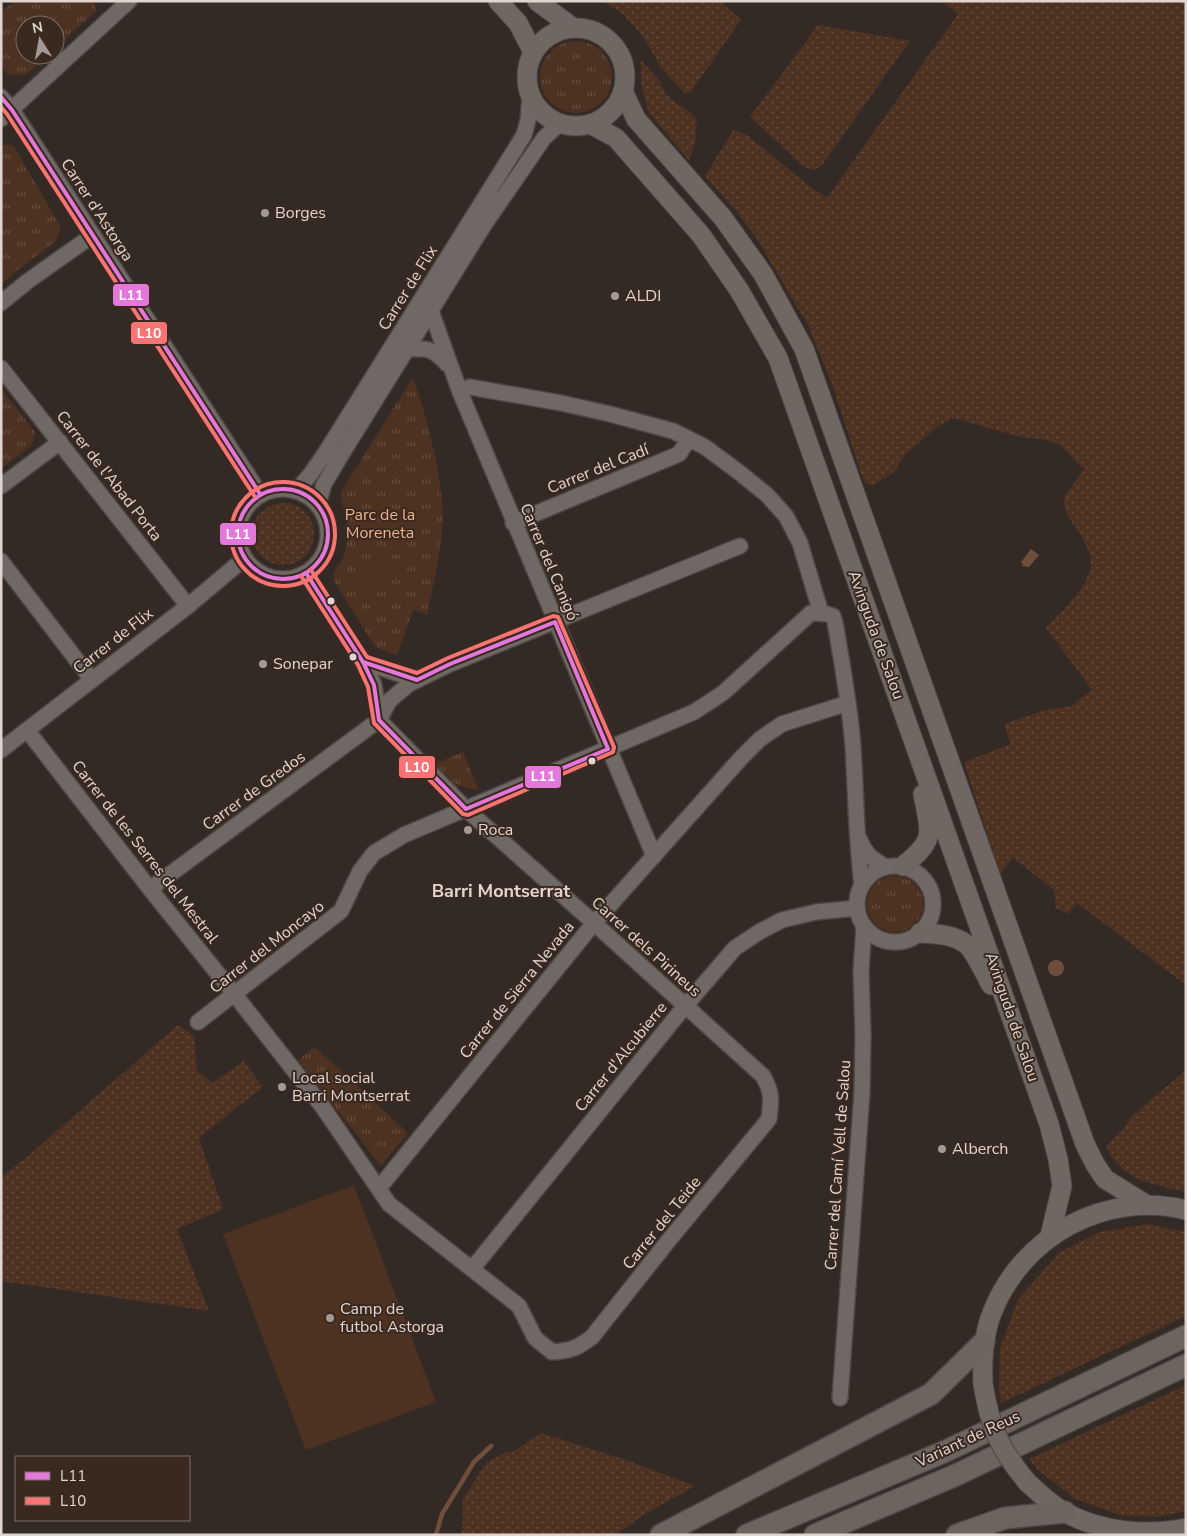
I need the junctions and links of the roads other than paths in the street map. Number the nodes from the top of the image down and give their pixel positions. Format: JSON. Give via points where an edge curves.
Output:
{"nodes":[{"id":1,"x":498,"y":1,"type":"edge"},
{"id":2,"x":538,"y":1,"type":"edge"},
{"id":3,"x":119,"y":5,"type":"edge"},
{"id":4,"x":572,"y":27,"type":"junction"},
{"id":5,"x":533,"y":52,"type":"junction"},
{"id":6,"x":623,"y":91,"type":"junction"},
{"id":7,"x":1,"y":97,"type":"edge"},
{"id":8,"x":530,"y":97,"type":"junction"},
{"id":9,"x":6,"y":115,"type":"edge"},
{"id":10,"x":559,"y":124,"type":"junction"},
{"id":11,"x":590,"y":124,"type":"junction"},
{"id":12,"x":93,"y":235,"type":"junction"},
{"id":13,"x":1,"y":303,"type":"edge"},
{"id":14,"x":431,"y":311,"type":"junction"},
{"id":15,"x":407,"y":349,"type":"junction"},
{"id":16,"x":450,"y":367,"type":"junction"},
{"id":17,"x":1,"y":368,"type":"edge"},
{"id":18,"x":460,"y":392,"type":"junction"},
{"id":19,"x":689,"y":439,"type":"junction"},
{"id":20,"x":60,"y":442,"type":"junction"},
{"id":21,"x":1,"y":486,"type":"edge"},
{"id":22,"x":297,"y":490,"type":"junction"},
{"id":23,"x":260,"y":494,"type":"junction"},
{"id":24,"x":318,"y":505,"type":"junction"},
{"id":25,"x":513,"y":522,"type":"junction"},
{"id":26,"x":740,"y":546,"type":"dead end"},
{"id":27,"x":245,"y":558,"type":"junction"},
{"id":28,"x":1,"y":561,"type":"edge"},
{"id":29,"x":306,"y":573,"type":"junction"},
{"id":30,"x":188,"y":606,"type":"junction"},
{"id":31,"x":827,"y":614,"type":"junction"},
{"id":32,"x":555,"y":622,"type":"junction"},
{"id":33,"x":364,"y":662,"type":"junction"},
{"id":34,"x":92,"y":680,"type":"junction"},
{"id":35,"x":417,"y":680,"type":"junction"},
{"id":36,"x":848,"y":703,"type":"junction"},
{"id":37,"x":379,"y":720,"type":"junction"},
{"id":38,"x":28,"y":730,"type":"junction"},
{"id":39,"x":914,"y":741,"type":"junction"},
{"id":40,"x":608,"y":749,"type":"junction"},
{"id":41,"x":1,"y":750,"type":"edge"},
{"id":42,"x":466,"y":809,"type":"junction"},
{"id":43,"x":858,"y":834,"type":"junction"},
{"id":44,"x":654,"y":856,"type":"junction"},
{"id":45,"x":894,"y":866,"type":"junction"},
{"id":46,"x":862,"y":885,"type":"junction"},
{"id":47,"x":150,"y":889,"type":"junction"},
{"id":48,"x":857,"y":908,"type":"junction"},
{"id":49,"x":594,"y":923,"type":"junction"},
{"id":50,"x":864,"y":926,"type":"junction"},
{"id":51,"x":920,"y":933,"type":"junction"},
{"id":52,"x":878,"y":938,"type":"junction"},
{"id":53,"x":861,"y":971,"type":"junction"},
{"id":54,"x":235,"y":995,"type":"junction"},
{"id":55,"x":685,"y":1006,"type":"junction"},
{"id":56,"x":198,"y":1022,"type":"dead end"},
{"id":57,"x":1018,"y":1034,"type":"junction"},
{"id":58,"x":771,"y":1102,"type":"joint"},
{"id":59,"x":379,"y":1188,"type":"junction"},
{"id":60,"x":1147,"y":1205,"type":"junction"},
{"id":61,"x":1186,"y":1210,"type":"edge"},
{"id":62,"x":1050,"y":1236,"type":"junction"},
{"id":63,"x":472,"y":1269,"type":"junction"},
{"id":64,"x":1186,"y":1336,"type":"edge"},
{"id":65,"x":984,"y":1342,"type":"junction"},
{"id":66,"x":564,"y":1351,"type":"joint"},
{"id":67,"x":1186,"y":1365,"type":"edge"},
{"id":68,"x":840,"y":1398,"type":"dead end"},
{"id":69,"x":1065,"y":1512,"type":"junction"},
{"id":70,"x":1186,"y":1528,"type":"edge"},
{"id":71,"x":1116,"y":1533,"type":"edge"},
{"id":72,"x":1158,"y":1534,"type":"edge"},
{"id":73,"x":661,"y":1535,"type":"edge"},
{"id":74,"x":747,"y":1535,"type":"edge"},
{"id":75,"x":815,"y":1535,"type":"edge"},
{"id":76,"x":957,"y":1535,"type":"edge"}],
"edges":[{"from":1,"to":5,"type":"main road","via":[[518,23]]},
{"from":2,"to":4,"type":"main road"},
{"from":3,"to":9,"type":"street"},
{"from":4,"to":5,"type":"main road","via":[[548,35]]},
{"from":4,"to":6,"type":"main road","via":[[599,33],[614,46],[625,70]]},
{"from":5,"to":8,"type":"main road","via":[[526,75]]},
{"from":6,"to":11,"type":"main road","via":[[613,110]]},
{"from":6,"to":60,"type":"main road","name":"Avinguda de Salou","via":[[636,119],[722,218],[763,274],[804,349],[1091,1157],[1105,1179]]},
{"from":7,"to":9,"type":"street","name":"Carrer d'Astorga"},
{"from":8,"to":10,"type":"main road","via":[[542,114]]},
{"from":8,"to":22,"type":"street","name":"Carrer de Flix","via":[[524,136],[324,456]]},
{"from":9,"to":12,"type":"street","name":"Carrer d'Astorga"},
{"from":10,"to":11,"type":"main road"},
{"from":10,"to":14,"type":"street","name":"Carrer de Flix","via":[[535,150]]},
{"from":11,"to":39,"type":"main road","name":"Avinguda de Salou","via":[[616,138],[702,235],[778,358]]},
{"from":12,"to":13,"type":"street"},
{"from":12,"to":23,"type":"street","name":"Carrer d'Astorga"},
{"from":14,"to":15,"type":"street","name":"Carrer de Flix"},
{"from":14,"to":16,"type":"street","name":"Carrer del Canigó"},
{"from":15,"to":16,"type":"street","name":"Carrer del Canigó","via":[[426,348],[438,354]]},
{"from":15,"to":24,"type":"street","name":"Carrer de Flix","via":[[324,484]]},
{"from":16,"to":18,"type":"street","name":"Carrer del Canigó"},
{"from":17,"to":20,"type":"street","name":"Carrer de l'Abad Porta"},
{"from":18,"to":19,"type":"street","via":[[470,387],[562,403],[673,431]]},
{"from":18,"to":25,"type":"street","name":"Carrer del Canigó"},
{"from":19,"to":25,"type":"street","name":"Carrer del Cadí","via":[[679,454]]},
{"from":19,"to":31,"type":"street","via":[[740,473],[786,516]]},
{"from":20,"to":21,"type":"street"},
{"from":20,"to":30,"type":"street","name":"Carrer de l'Abad Porta"},
{"from":22,"to":23,"type":"street","via":[[277,488]]},
{"from":22,"to":24,"type":"street"},
{"from":23,"to":27,"type":"street","via":[[247,505],[238,524],[238,544]]},
{"from":24,"to":29,"type":"street","via":[[327,522],[327,546],[319,562]]},
{"from":25,"to":32,"type":"street","name":"Carrer del Canigó"},
{"from":26,"to":32,"type":"street"},
{"from":27,"to":29,"type":"street","via":[[256,571],[270,578],[283,580]]},
{"from":27,"to":30,"type":"street","name":"Carrer de Flix"},
{"from":28,"to":34,"type":"street"},
{"from":29,"to":33,"type":"street"},
{"from":30,"to":34,"type":"street","name":"Carrer de Flix"},
{"from":31,"to":36,"type":"street","via":[[835,622]]},
{"from":31,"to":40,"type":"street","name":"Carrer del Moncayo","via":[[812,613],[723,693],[694,712]]},
{"from":32,"to":35,"type":"street"},
{"from":32,"to":40,"type":"street","name":"Carrer del Canigó"},
{"from":33,"to":35,"type":"street"},
{"from":33,"to":37,"type":"street","via":[[374,685]]},
{"from":34,"to":38,"type":"street","name":"Carrer de Flix"},
{"from":35,"to":37,"type":"street","via":[[389,701]]},
{"from":36,"to":43,"type":"street"},
{"from":36,"to":44,"type":"street","name":"Carrer de Sierra Nevada","via":[[782,724],[760,739]]},
{"from":37,"to":42,"type":"street","name":"Carrer dels Pirineus"},
{"from":37,"to":47,"type":"street","name":"Carrer de Gredos"},
{"from":38,"to":41,"type":"street","name":"Carrer de Flix"},
{"from":38,"to":47,"type":"street","name":"Carrer de les Serres del Mestral"},
{"from":39,"to":45,"type":"main road","via":[[928,819],[928,837],[918,854]]},
{"from":39,"to":57,"type":"main road","name":"Avinguda de Salou"},
{"from":40,"to":42,"type":"street","name":"Carrer del Moncayo"},
{"from":40,"to":44,"type":"street","name":"Carrer del Canigó"},
{"from":42,"to":49,"type":"street","name":"Carrer dels Pirineus"},
{"from":42,"to":54,"type":"street","name":"Carrer del Moncayo","via":[[404,835],[374,853],[360,871],[341,911]]},
{"from":43,"to":45,"type":"street","via":[[872,859]]},
{"from":43,"to":46,"type":"street"},
{"from":44,"to":49,"type":"street","name":"Carrer de Sierra Nevada"},
{"from":45,"to":46,"type":"street","via":[[876,870]]},
{"from":45,"to":51,"type":"street","via":[[918,873],[933,895],[932,915]]},
{"from":46,"to":48,"type":"street"},
{"from":47,"to":54,"type":"street","name":"Carrer de les Serres del Mestral"},
{"from":48,"to":50,"type":"street"},
{"from":48,"to":55,"type":"street","name":"Carrer d'Alcubierre","via":[[816,912],[782,920],[759,932],[735,948]]},
{"from":49,"to":55,"type":"street","name":"Carrer dels Pirineus"},
{"from":49,"to":59,"type":"street","name":"Carrer de Sierra Nevada"},
{"from":50,"to":52,"type":"street"},
{"from":50,"to":53,"type":"street"},
{"from":51,"to":52,"type":"street","via":[[908,940],[893,942]]},
{"from":51,"to":57,"type":"main road","via":[[946,935],[966,944]]},
{"from":52,"to":53,"type":"street","name":"Carrer del Camí Vell de Salou"},
{"from":53,"to":68,"type":"street","name":"Carrer del Camí Vell de Salou","via":[[862,1092]]},
{"from":54,"to":56,"type":"street","name":"Carrer del Moncayo"},
{"from":54,"to":59,"type":"street","name":"Carrer de les Serres del Mestral","via":[[322,1106]]},
{"from":55,"to":58,"type":"street","name":"Carrer dels Pirineus","via":[[763,1076],[770,1088]]},
{"from":55,"to":63,"type":"street","name":"Carrer d'Alcubierre"},
{"from":57,"to":62,"type":"main road","name":"Avinguda de Salou","via":[[1050,1124],[1058,1159],[1062,1186]]},
{"from":58,"to":66,"type":"street","name":"Carrer del Teide","via":[[768,1119],[758,1133],[592,1337],[579,1347]]},
{"from":59,"to":63,"type":"street","name":"Carrer de les Serres del Mestral","via":[[389,1204]]},
{"from":60,"to":61,"type":"main road"},
{"from":60,"to":62,"type":"main road","via":[[1095,1213]]},
{"from":62,"to":65,"type":"main road","via":[[1017,1268],[1004,1287]]},
{"from":63,"to":66,"type":"street","name":"Carrer de les Serres del Mestral","via":[[519,1306],[535,1338],[552,1352]]},
{"from":64,"to":74,"type":"highway","name":"Variant de Reus","via":[[946,1450]]},
{"from":65,"to":69,"type":"main road","bridge":true,"via":[[982,1384],[987,1412],[997,1438],[1027,1482]]},
{"from":65,"to":73,"type":"highway","via":[[931,1394]]},
{"from":67,"to":75,"type":"highway","name":"Variant de Reus","via":[[956,1475]]},
{"from":69,"to":71,"type":"main road"},
{"from":69,"to":76,"type":"highway","via":[[1005,1518]]},
{"from":70,"to":72,"type":"main road"},
{"from":71,"to":72,"type":"main road"}]}
